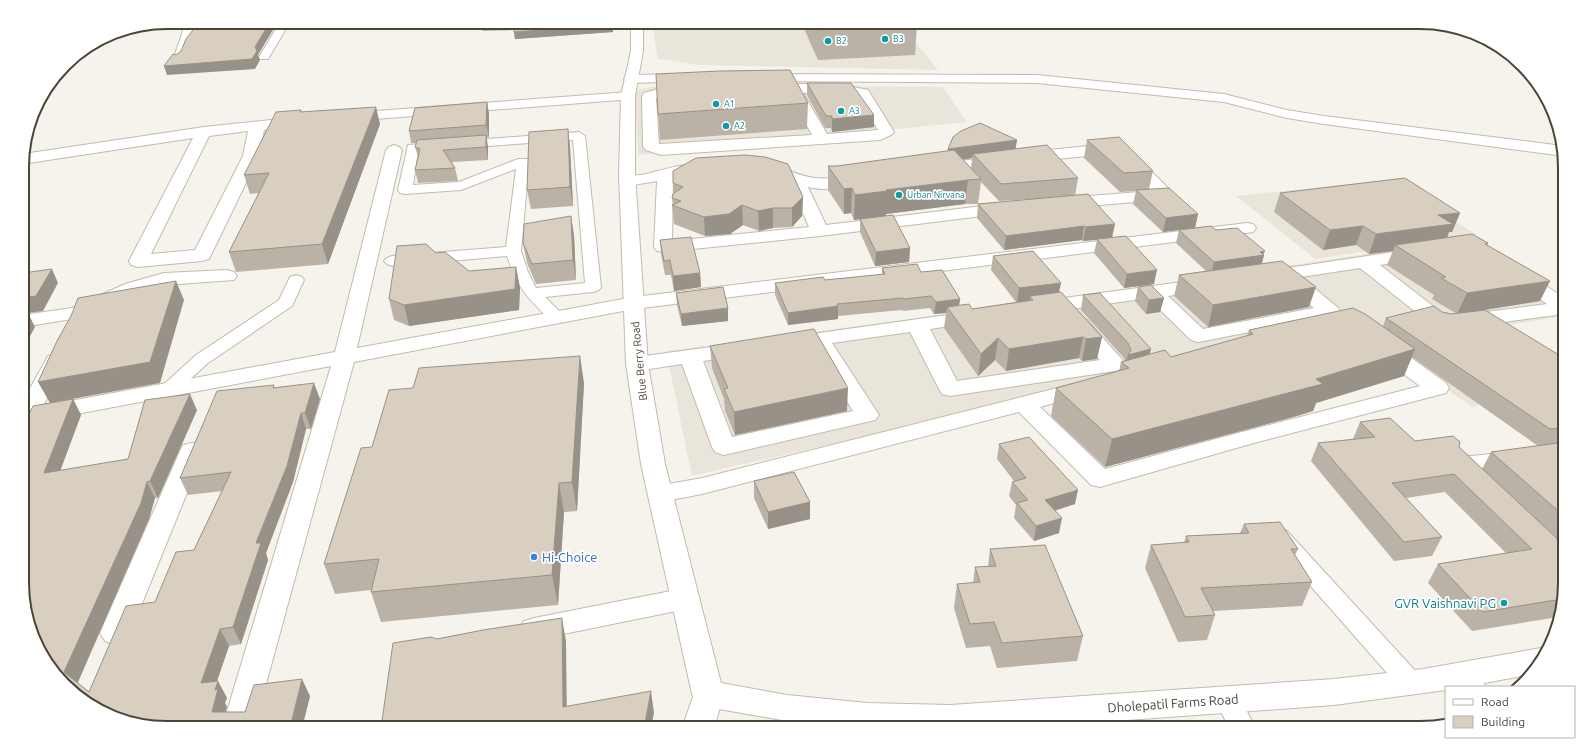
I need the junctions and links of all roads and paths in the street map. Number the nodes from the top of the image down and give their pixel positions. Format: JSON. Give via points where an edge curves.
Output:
{"nodes":[{"id":1,"x":189,"y":29,"type":"edge"},
{"id":2,"x":281,"y":29,"type":"edge"},
{"id":3,"x":637,"y":29,"type":"edge"},
{"id":4,"x":264,"y":57,"type":"dead end"},
{"id":5,"x":178,"y":60,"type":"edge"},
{"id":6,"x":791,"y":84,"type":"junction"},
{"id":7,"x":629,"y":88,"type":"junction"},
{"id":8,"x":336,"y":118,"type":"edge"},
{"id":9,"x":312,"y":120,"type":"edge"},
{"id":10,"x":257,"y":126,"type":"junction"},
{"id":11,"x":204,"y":132,"type":"junction"},
{"id":12,"x":822,"y":139,"type":"junction"},
{"id":13,"x":394,"y":150,"type":"dead end"},
{"id":14,"x":1557,"y":150,"type":"edge"},
{"id":15,"x":29,"y":158,"type":"edge"},
{"id":16,"x":753,"y":167,"type":"edge"},
{"id":17,"x":956,"y":167,"type":"junction"},
{"id":18,"x":715,"y":169,"type":"edge"},
{"id":19,"x":926,"y":171,"type":"edge"},
{"id":20,"x":665,"y":174,"type":"junction"},
{"id":21,"x":627,"y":177,"type":"junction"},
{"id":22,"x":796,"y":178,"type":"junction"},
{"id":23,"x":874,"y":179,"type":"edge"},
{"id":24,"x":1048,"y":205,"type":"edge"},
{"id":25,"x":1025,"y":207,"type":"edge"},
{"id":26,"x":994,"y":209,"type":"junction"},
{"id":27,"x":1247,"y":228,"type":"dead end"},
{"id":28,"x":820,"y":231,"type":"junction"},
{"id":29,"x":513,"y":251,"type":"junction"},
{"id":30,"x":1434,"y":252,"type":"edge"},
{"id":31,"x":392,"y":261,"type":"dead end"},
{"id":32,"x":1364,"y":262,"type":"junction"},
{"id":33,"x":1506,"y":268,"type":"edge"},
{"id":34,"x":1285,"y":274,"type":"junction"},
{"id":35,"x":227,"y":276,"type":"dead end"},
{"id":36,"x":1246,"y":279,"type":"edge"},
{"id":37,"x":296,"y":280,"type":"dead end"},
{"id":38,"x":1223,"y":282,"type":"edge"},
{"id":39,"x":1153,"y":292,"type":"junction"},
{"id":40,"x":532,"y":293,"type":"junction"},
{"id":41,"x":634,"y":303,"type":"junction"},
{"id":42,"x":1063,"y":304,"type":"junction"},
{"id":43,"x":1558,"y":304,"type":"edge"},
{"id":44,"x":1558,"y":309,"type":"edge"},
{"id":45,"x":1025,"y":310,"type":"edge"},
{"id":46,"x":77,"y":313,"type":"junction"},
{"id":47,"x":994,"y":314,"type":"edge"},
{"id":48,"x":557,"y":317,"type":"junction"},
{"id":49,"x":29,"y":320,"type":"edge"},
{"id":50,"x":917,"y":325,"type":"junction"},
{"id":51,"x":1342,"y":327,"type":"edge"},
{"id":52,"x":819,"y":338,"type":"junction"},
{"id":53,"x":1369,"y":338,"type":"edge"},
{"id":54,"x":1225,"y":352,"type":"edge"},
{"id":55,"x":690,"y":356,"type":"junction"},
{"id":56,"x":344,"y":358,"type":"junction"},
{"id":57,"x":637,"y":364,"type":"junction"},
{"id":58,"x":1135,"y":375,"type":"edge"},
{"id":59,"x":222,"y":380,"type":"junction"},
{"id":60,"x":168,"y":390,"type":"junction"},
{"id":61,"x":1023,"y":404,"type":"junction"},
{"id":62,"x":29,"y":409,"type":"edge"},
{"id":63,"x":29,"y":417,"type":"edge"},
{"id":64,"x":1528,"y":456,"type":"edge"},
{"id":65,"x":1484,"y":486,"type":"edge"},
{"id":66,"x":661,"y":493,"type":"junction"},
{"id":67,"x":1272,"y":529,"type":"edge"},
{"id":68,"x":686,"y":599,"type":"junction"},
{"id":69,"x":511,"y":634,"type":"edge"},
{"id":70,"x":106,"y":655,"type":"edge"},
{"id":71,"x":1533,"y":662,"type":"edge"},
{"id":72,"x":1466,"y":681,"type":"edge"},
{"id":73,"x":1411,"y":683,"type":"junction"},
{"id":74,"x":708,"y":694,"type":"junction"},
{"id":75,"x":1228,"y":699,"type":"junction"},
{"id":76,"x":240,"y":721,"type":"edge"},
{"id":77,"x":700,"y":721,"type":"edge"},
{"id":78,"x":894,"y":721,"type":"edge"},
{"id":79,"x":928,"y":721,"type":"edge"},
{"id":80,"x":1239,"y":721,"type":"edge"}],
"edges":[{"from":1,"to":5,"type":"lane"},
{"from":2,"to":4,"type":"lane"},
{"from":3,"to":7,"type":"street","name":"Blue Berry Road","via":[[637,51]]},
{"from":6,"to":7,"type":"street","via":[[706,78]]},
{"from":6,"to":12,"type":"street"},
{"from":6,"to":12,"type":"street","via":[[860,91],[886,131],[880,135]]},
{"from":6,"to":12,"type":"street","via":[[651,94],[651,147],[661,150]]},
{"from":6,"to":14,"type":"street","via":[[1037,79],[1224,98],[1287,114],[1324,120]]},
{"from":7,"to":8,"type":"street"},
{"from":7,"to":21,"type":"street","name":"Blue Berry Road"},
{"from":9,"to":10,"type":"street"},
{"from":10,"to":11,"type":"street"},
{"from":10,"to":11,"type":"street","via":[[251,156],[202,256],[138,261]]},
{"from":11,"to":15,"type":"street"},
{"from":13,"to":56,"type":"street"},
{"from":16,"to":22,"type":"street","via":[[768,168]]},
{"from":17,"to":19,"type":"street"},
{"from":17,"to":24,"type":"street","via":[[1120,148],[1165,194]]},
{"from":17,"to":26,"type":"street"},
{"from":18,"to":20,"type":"street"},
{"from":20,"to":21,"type":"street"},
{"from":20,"to":28,"type":"street","via":[[663,247]]},
{"from":21,"to":41,"type":"street","name":"Blue Berry Road"},
{"from":22,"to":23,"type":"street","via":[[821,185]]},
{"from":22,"to":28,"type":"street"},
{"from":25,"to":26,"type":"street"},
{"from":26,"to":28,"type":"street"},
{"from":27,"to":41,"type":"street"},
{"from":29,"to":31,"type":"lane"},
{"from":29,"to":40,"type":"lane","via":[[520,272]]},
{"from":29,"to":40,"type":"lane","via":[[523,162],[460,186],[405,190],[412,148],[579,136],[593,287]]},
{"from":30,"to":32,"type":"street"},
{"from":32,"to":34,"type":"street"},
{"from":32,"to":44,"type":"street","via":[[1442,324]]},
{"from":33,"to":43,"type":"street"},
{"from":34,"to":36,"type":"street"},
{"from":34,"to":39,"type":"street","via":[[1330,311],[1198,336]]},
{"from":35,"to":46,"type":"street","via":[[164,279],[132,288]]},
{"from":37,"to":60,"type":"lane","via":[[286,303],[202,359]]},
{"from":38,"to":39,"type":"street"},
{"from":39,"to":42,"type":"street"},
{"from":40,"to":48,"type":"lane"},
{"from":41,"to":48,"type":"street"},
{"from":41,"to":57,"type":"street","name":"Blue Berry Road"},
{"from":42,"to":45,"type":"street"},
{"from":42,"to":50,"type":"street","via":[[1115,364],[950,389]]},
{"from":46,"to":49,"type":"street"},
{"from":46,"to":62,"type":"street","via":[[68,340]]},
{"from":47,"to":50,"type":"street"},
{"from":48,"to":56,"type":"street"},
{"from":50,"to":52,"type":"street"},
{"from":51,"to":54,"type":"street"},
{"from":52,"to":55,"type":"street"},
{"from":52,"to":55,"type":"street","via":[[867,415],[724,447]]},
{"from":53,"to":61,"type":"street","via":[[1438,388],[1100,479]]},
{"from":55,"to":57,"type":"street"},
{"from":56,"to":59,"type":"street"},
{"from":56,"to":76,"type":"street"},
{"from":57,"to":66,"type":"street","name":"Blue Berry Road","via":[[653,464]]},
{"from":58,"to":61,"type":"street"},
{"from":59,"to":60,"type":"street"},
{"from":59,"to":70,"type":"street"},
{"from":60,"to":63,"type":"street"},
{"from":61,"to":66,"type":"street","via":[[702,486]]},
{"from":64,"to":65,"type":"lane","via":[[1461,464]]},
{"from":66,"to":68,"type":"street","name":"Blue Berry Road"},
{"from":67,"to":73,"type":"lane"},
{"from":68,"to":69,"type":"street"},
{"from":68,"to":74,"type":"street","name":"Blue Berry Road"},
{"from":71,"to":72,"type":"street","name":"Dholepatil Farms Road"},
{"from":72,"to":73,"type":"street","name":"Dholepatil Farms Road"},
{"from":73,"to":75,"type":"street","name":"Dholepatil Farms Road","via":[[1334,692]]},
{"from":74,"to":77,"type":"street"},
{"from":74,"to":78,"type":"street","name":"Dholepatil Farms Road","via":[[787,708]]},
{"from":75,"to":79,"type":"street","name":"Dholepatil Farms Road"},
{"from":75,"to":80,"type":"lane"}]}
